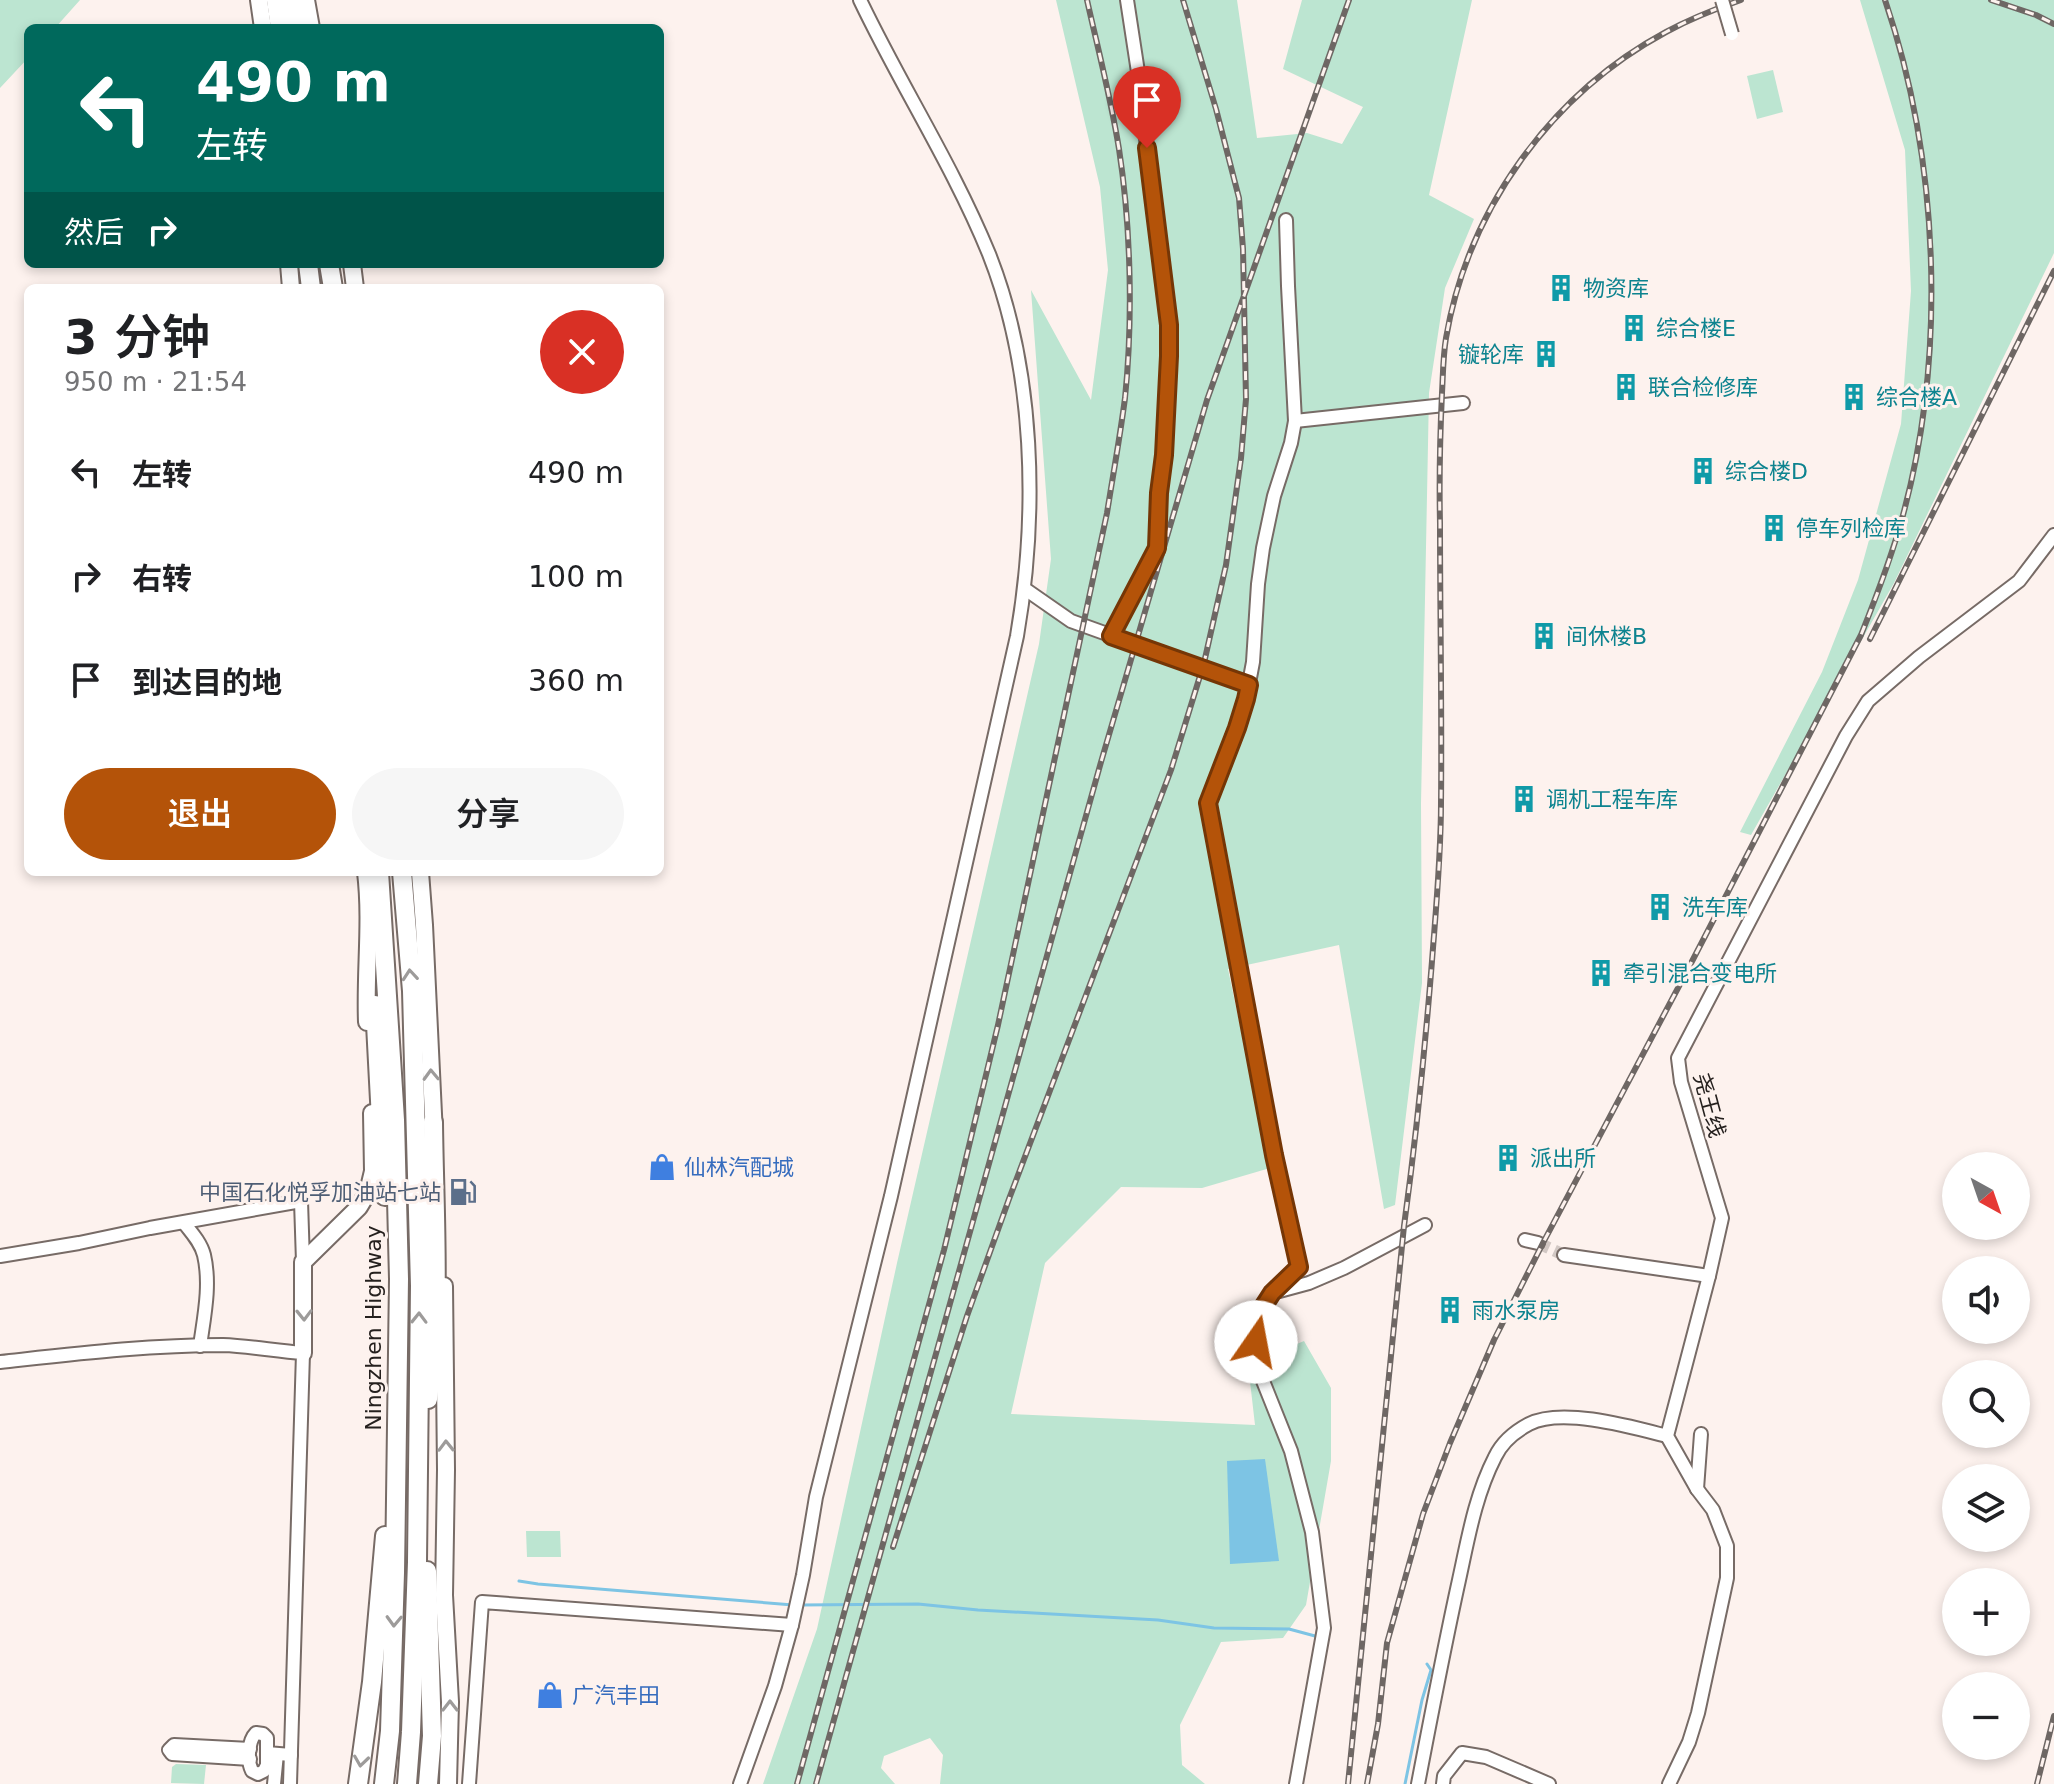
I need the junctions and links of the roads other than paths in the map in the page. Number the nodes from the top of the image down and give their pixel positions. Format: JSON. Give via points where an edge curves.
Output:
{"nodes":[{"id":1,"x":259,"y":0,"type":"edge"},
{"id":2,"x":276,"y":0,"type":"edge"},
{"id":3,"x":293,"y":0,"type":"edge"},
{"id":4,"x":306,"y":0,"type":"edge"},
{"id":5,"x":860,"y":0,"type":"edge"},
{"id":6,"x":1127,"y":0,"type":"edge"},
{"id":7,"x":1722,"y":0,"type":"edge"},
{"id":8,"x":262,"y":24,"type":"edge"},
{"id":9,"x":279,"y":24,"type":"edge"},
{"id":10,"x":296,"y":24,"type":"edge"},
{"id":11,"x":310,"y":24,"type":"edge"},
{"id":12,"x":1732,"y":34,"type":"dead end"},
{"id":13,"x":1286,"y":220,"type":"dead end"},
{"id":14,"x":1463,"y":403,"type":"dead end"},
{"id":15,"x":1295,"y":421,"type":"junction"},
{"id":16,"x":2054,"y":535,"type":"edge"},
{"id":17,"x":1025,"y":589,"type":"junction"},
{"id":18,"x":1111,"y":636,"type":"junction"},
{"id":19,"x":1249,"y":685,"type":"junction"},
{"id":20,"x":366,"y":876,"type":"edge"},
{"id":21,"x":379,"y":876,"type":"edge"},
{"id":22,"x":402,"y":876,"type":"edge"},
{"id":23,"x":420,"y":876,"type":"edge"},
{"id":24,"x":369,"y":896,"type":"junction"},
{"id":25,"x":433,"y":1122,"type":"junction"},
{"id":26,"x":184,"y":1223,"type":"junction"},
{"id":27,"x":1425,"y":1225,"type":"dead end"},
{"id":28,"x":1564,"y":1255,"type":"tunnel mouth"},
{"id":29,"x":0,"y":1256,"type":"edge"},
{"id":30,"x":303,"y":1262,"type":"junction"},
{"id":31,"x":1709,"y":1276,"type":"junction"},
{"id":32,"x":1272,"y":1293,"type":"junction"},
{"id":33,"x":200,"y":1346,"type":"junction"},
{"id":34,"x":303,"y":1353,"type":"junction"},
{"id":35,"x":0,"y":1362,"type":"edge"},
{"id":36,"x":397,"y":1407,"type":"junction"},
{"id":37,"x":1701,"y":1434,"type":"dead end"},
{"id":38,"x":1667,"y":1436,"type":"junction"},
{"id":39,"x":418,"y":1465,"type":"junction"},
{"id":40,"x":1697,"y":1489,"type":"junction"},
{"id":41,"x":792,"y":1625,"type":"junction"},
{"id":42,"x":250,"y":1754,"type":"junction"},
{"id":43,"x":272,"y":1754,"type":"junction"},
{"id":44,"x":291,"y":1755,"type":"junction"},
{"id":45,"x":274,"y":1784,"type":"edge"},
{"id":46,"x":290,"y":1784,"type":"edge"},
{"id":47,"x":358,"y":1784,"type":"edge"},
{"id":48,"x":384,"y":1784,"type":"edge"},
{"id":49,"x":407,"y":1784,"type":"edge"},
{"id":50,"x":428,"y":1784,"type":"edge"},
{"id":51,"x":448,"y":1784,"type":"edge"},
{"id":52,"x":469,"y":1784,"type":"edge"},
{"id":53,"x":740,"y":1784,"type":"edge"},
{"id":54,"x":1296,"y":1784,"type":"edge"},
{"id":55,"x":1418,"y":1784,"type":"edge"},
{"id":56,"x":1443,"y":1784,"type":"edge"},
{"id":57,"x":1549,"y":1784,"type":"edge"},
{"id":58,"x":1669,"y":1784,"type":"edge"}],
"edges":[{"from":1,"to":8,"type":"main road"},
{"from":2,"to":9,"type":"highway"},
{"from":3,"to":10,"type":"highway"},
{"from":4,"to":11,"type":"main road"},
{"from":5,"to":17,"type":"street","via":[[964,199],[1009,318],[1021,373],[1029,468]]},
{"from":6,"to":18,"type":"street","via":[[1169,356],[1157,548]]},
{"from":7,"to":12,"type":"street","bridge":true},
{"from":13,"to":15,"type":"street"},
{"from":14,"to":15,"type":"street"},
{"from":15,"to":19,"type":"street","via":[[1263,548]]},
{"from":16,"to":31,"type":"street","name":"尧王线","via":[[2019,581],[1868,701],[1678,1058],[1722,1218]]},
{"from":17,"to":18,"type":"street","via":[[1071,621]]},
{"from":17,"to":41,"type":"street","via":[[894,1182],[816,1497]]},
{"from":18,"to":19,"type":"street"},
{"from":19,"to":32,"type":"street","via":[[1208,803],[1299,1267]]},
{"from":20,"to":24,"type":"main road"},
{"from":21,"to":36,"type":"highway","name":"Ningzhen Highway","via":[[395,1120]]},
{"from":39,"to":22,"type":"highway","name":"Ningzhen Highway","one_way":true,"via":[[420,1286],[412,991]]},
{"from":25,"to":23,"type":"main road","one_way":true},
{"from":24,"to":30,"type":"main road","via":[[366,991],[373,1171],[359,1207]]},
{"from":24,"to":36,"type":"highway"},
{"from":25,"to":39,"type":"highway","via":[[434,1353]]},
{"from":51,"to":25,"type":"main road","one_way":true,"via":[[444,1252]]},
{"from":26,"to":29,"type":"street"},
{"from":26,"to":30,"type":"street","via":[[301,1201]]},
{"from":26,"to":33,"type":"street","via":[[204,1253],[206,1307]]},
{"from":27,"to":32,"type":"street","via":[[1344,1268]]},
{"from":28,"to":31,"type":"street"},
{"from":30,"to":34,"type":"main road","one_way":true},
{"from":31,"to":38,"type":"street","name":"尧王线"},
{"from":32,"to":54,"type":"street","via":[[1256,1318],[1257,1366],[1291,1451],[1312,1532],[1324,1628]]},
{"from":33,"to":34,"type":"street"},
{"from":33,"to":35,"type":"street"},
{"from":34,"to":44,"type":"street"},
{"from":36,"to":47,"type":"highway","one_way":true},
{"from":36,"to":48,"type":"highway","name":"Ningzhen Highway","one_way":true,"via":[[390,1731]]},
{"from":37,"to":40,"type":"street"},
{"from":38,"to":40,"type":"street"},
{"from":38,"to":55,"type":"street","via":[[1623,1425],[1549,1418],[1508,1437],[1477,1501]]},
{"from":39,"to":49,"type":"highway","name":"Ningzhen Highway"},
{"from":39,"to":50,"type":"highway","via":[[427,1571],[432,1736]]},
{"from":40,"to":58,"type":"street","via":[[1713,1510],[1727,1546],[1727,1578],[1698,1713]]},
{"from":41,"to":52,"type":"street","via":[[482,1602]]},
{"from":41,"to":53,"type":"street"},
{"from":42,"to":42,"type":"street","via":[[174,1745],[169,1750],[172,1754]]},
{"from":42,"to":43,"type":"street","via":[[250,1768],[258,1774]]},
{"from":42,"to":43,"type":"street","via":[[251,1738],[260,1733]]},
{"from":43,"to":44,"type":"street"},
{"from":43,"to":45,"type":"street"},
{"from":44,"to":46,"type":"street"},
{"from":56,"to":57,"type":"street","via":[[1462,1753],[1486,1757]]}]}
